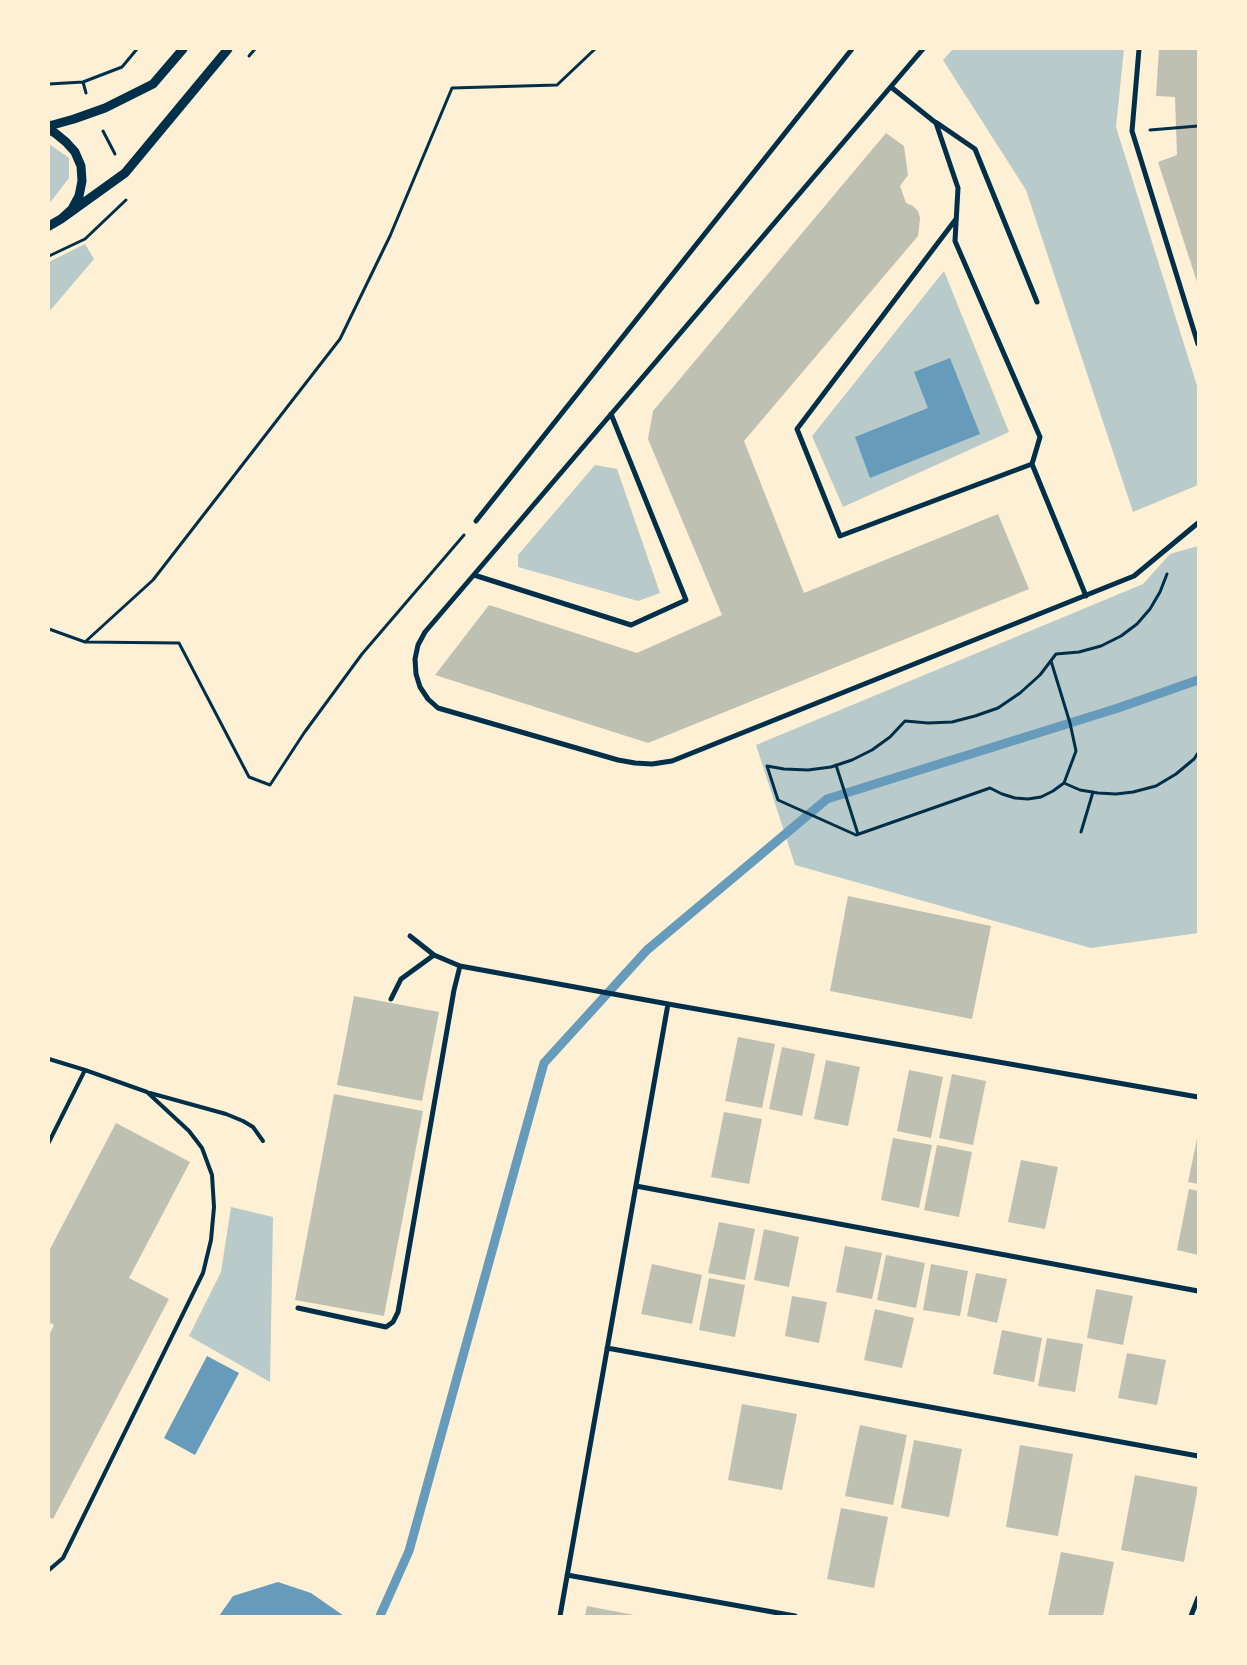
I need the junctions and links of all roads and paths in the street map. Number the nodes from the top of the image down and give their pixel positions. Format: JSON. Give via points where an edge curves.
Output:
{"nodes":[{"id":1,"x":137,"y":49,"type":"edge"},
{"id":2,"x":183,"y":49,"type":"edge"},
{"id":3,"x":228,"y":49,"type":"edge"},
{"id":4,"x":595,"y":49,"type":"edge"},
{"id":5,"x":852,"y":49,"type":"edge"},
{"id":6,"x":923,"y":49,"type":"edge"},
{"id":7,"x":1139,"y":49,"type":"edge"},
{"id":8,"x":83,"y":82,"type":"junction"},
{"id":9,"x":49,"y":84,"type":"edge"},
{"id":10,"x":891,"y":87,"type":"junction"},
{"id":11,"x":93,"y":112,"type":"junction"},
{"id":12,"x":936,"y":123,"type":"junction"},
{"id":13,"x":49,"y":126,"type":"edge"},
{"id":14,"x":1198,"y":126,"type":"edge"},
{"id":15,"x":49,"y":130,"type":"edge"},
{"id":16,"x":1132,"y":131,"type":"junction"},
{"id":17,"x":125,"y":173,"type":"junction"},
{"id":18,"x":61,"y":219,"type":"junction"},
{"id":19,"x":956,"y":219,"type":"junction"},
{"id":20,"x":49,"y":226,"type":"edge"},
{"id":21,"x":49,"y":256,"type":"edge"},
{"id":22,"x":1037,"y":302,"type":"dead end"},
{"id":23,"x":1198,"y":344,"type":"edge"},
{"id":24,"x":611,"y":414,"type":"junction"},
{"id":25,"x":1032,"y":464,"type":"junction"},
{"id":26,"x":476,"y":521,"type":"joint"},
{"id":27,"x":1198,"y":523,"type":"edge"},
{"id":28,"x":1169,"y":570,"type":"dead end"},
{"id":29,"x":474,"y":575,"type":"junction"},
{"id":30,"x":1086,"y":596,"type":"junction"},
{"id":31,"x":49,"y":629,"type":"edge"},
{"id":32,"x":85,"y":642,"type":"junction"},
{"id":33,"x":1051,"y":661,"type":"junction"},
{"id":34,"x":1198,"y":753,"type":"edge"},
{"id":35,"x":836,"y":765,"type":"junction"},
{"id":36,"x":1064,"y":783,"type":"junction"},
{"id":37,"x":1093,"y":792,"type":"junction"},
{"id":38,"x":1081,"y":832,"type":"dead end"},
{"id":39,"x":858,"y":834,"type":"junction"},
{"id":40,"x":410,"y":936,"type":"dead end"},
{"id":41,"x":434,"y":955,"type":"junction"},
{"id":42,"x":460,"y":966,"type":"junction"},
{"id":43,"x":391,"y":999,"type":"dead end"},
{"id":44,"x":668,"y":1004,"type":"junction"},
{"id":45,"x":49,"y":1059,"type":"edge"},
{"id":46,"x":85,"y":1070,"type":"junction"},
{"id":47,"x":147,"y":1092,"type":"junction"},
{"id":48,"x":1198,"y":1097,"type":"edge"},
{"id":49,"x":263,"y":1141,"type":"dead end"},
{"id":50,"x":49,"y":1142,"type":"edge"},
{"id":51,"x":636,"y":1186,"type":"junction"},
{"id":52,"x":1198,"y":1291,"type":"edge"},
{"id":53,"x":298,"y":1308,"type":"dead end"},
{"id":54,"x":607,"y":1348,"type":"junction"},
{"id":55,"x":1198,"y":1456,"type":"edge"},
{"id":56,"x":49,"y":1570,"type":"edge"},
{"id":57,"x":567,"y":1575,"type":"junction"},
{"id":58,"x":1198,"y":1598,"type":"edge"},
{"id":59,"x":560,"y":1616,"type":"edge"},
{"id":60,"x":795,"y":1616,"type":"edge"},
{"id":61,"x":1191,"y":1616,"type":"edge"}],
"edges":[{"from":1,"to":8,"type":"path","via":[[122,67]]},
{"from":2,"to":11,"type":"street","via":[[153,84]]},
{"from":3,"to":17,"type":"street"},
{"from":4,"to":32,"type":"path","via":[[557,85],[452,88],[390,236],[340,339],[153,580]]},
{"from":5,"to":26,"type":"street"},
{"from":6,"to":10,"type":"street"},
{"from":7,"to":16,"type":"street"},
{"from":8,"to":9,"type":"path"},
{"from":8,"to":11,"type":"path"},
{"from":10,"to":12,"type":"street"},
{"from":10,"to":24,"type":"street"},
{"from":11,"to":13,"type":"street"},
{"from":11,"to":17,"type":"path"},
{"from":12,"to":19,"type":"street","via":[[958,188]]},
{"from":12,"to":22,"type":"street","via":[[975,149]]},
{"from":14,"to":16,"type":"path"},
{"from":15,"to":18,"type":"street","via":[[75,152],[81,166],[79,196]]},
{"from":16,"to":23,"type":"street"},
{"from":17,"to":18,"type":"street"},
{"from":17,"to":21,"type":"path","via":[[134,193],[84,239]]},
{"from":18,"to":20,"type":"street"},
{"from":19,"to":25,"type":"street","via":[[955,241],[1040,437]]},
{"from":19,"to":25,"type":"street","via":[[797,429],[840,536]]},
{"from":24,"to":29,"type":"street"},
{"from":24,"to":29,"type":"street","via":[[686,600],[631,625]]},
{"from":25,"to":30,"type":"street"},
{"from":26,"to":32,"type":"path","via":[[362,654],[270,785],[249,777],[179,643]]},
{"from":27,"to":30,"type":"street","via":[[1134,576]]},
{"from":28,"to":33,"type":"path","via":[[1150,609],[1137,624],[1101,646],[1056,654]]},
{"from":29,"to":30,"type":"street","via":[[425,632],[418,645],[416,674],[428,698],[438,708],[618,760],[652,764],[691,754]]},
{"from":31,"to":32,"type":"path"},
{"from":33,"to":35,"type":"path","via":[[1020,693],[998,708],[952,722],[905,721],[872,750]]},
{"from":33,"to":36,"type":"path","via":[[1076,751]]},
{"from":34,"to":37,"type":"path","via":[[1176,774],[1156,786],[1116,794]]},
{"from":35,"to":39,"type":"path"},
{"from":35,"to":39,"type":"path","via":[[808,770],[767,766],[778,800]]},
{"from":36,"to":37,"type":"path"},
{"from":36,"to":39,"type":"path","via":[[1053,791],[1028,799],[1015,798],[990,788]]},
{"from":37,"to":38,"type":"path"},
{"from":40,"to":41,"type":"street"},
{"from":41,"to":42,"type":"street"},
{"from":41,"to":43,"type":"street","via":[[401,979]]},
{"from":42,"to":44,"type":"street"},
{"from":42,"to":53,"type":"street","via":[[398,1312],[386,1327]]},
{"from":44,"to":48,"type":"street"},
{"from":44,"to":51,"type":"street"},
{"from":45,"to":46,"type":"lane"},
{"from":46,"to":47,"type":"lane"},
{"from":46,"to":50,"type":"lane"},
{"from":47,"to":49,"type":"lane","via":[[226,1114],[252,1128]]},
{"from":47,"to":56,"type":"lane","via":[[189,1131],[202,1148],[212,1175],[211,1240],[203,1273],[63,1558]]},
{"from":51,"to":52,"type":"street"},
{"from":51,"to":54,"type":"street"},
{"from":54,"to":55,"type":"street"},
{"from":54,"to":57,"type":"street"},
{"from":57,"to":59,"type":"street"},
{"from":57,"to":60,"type":"street"},
{"from":58,"to":61,"type":"street"}]}
